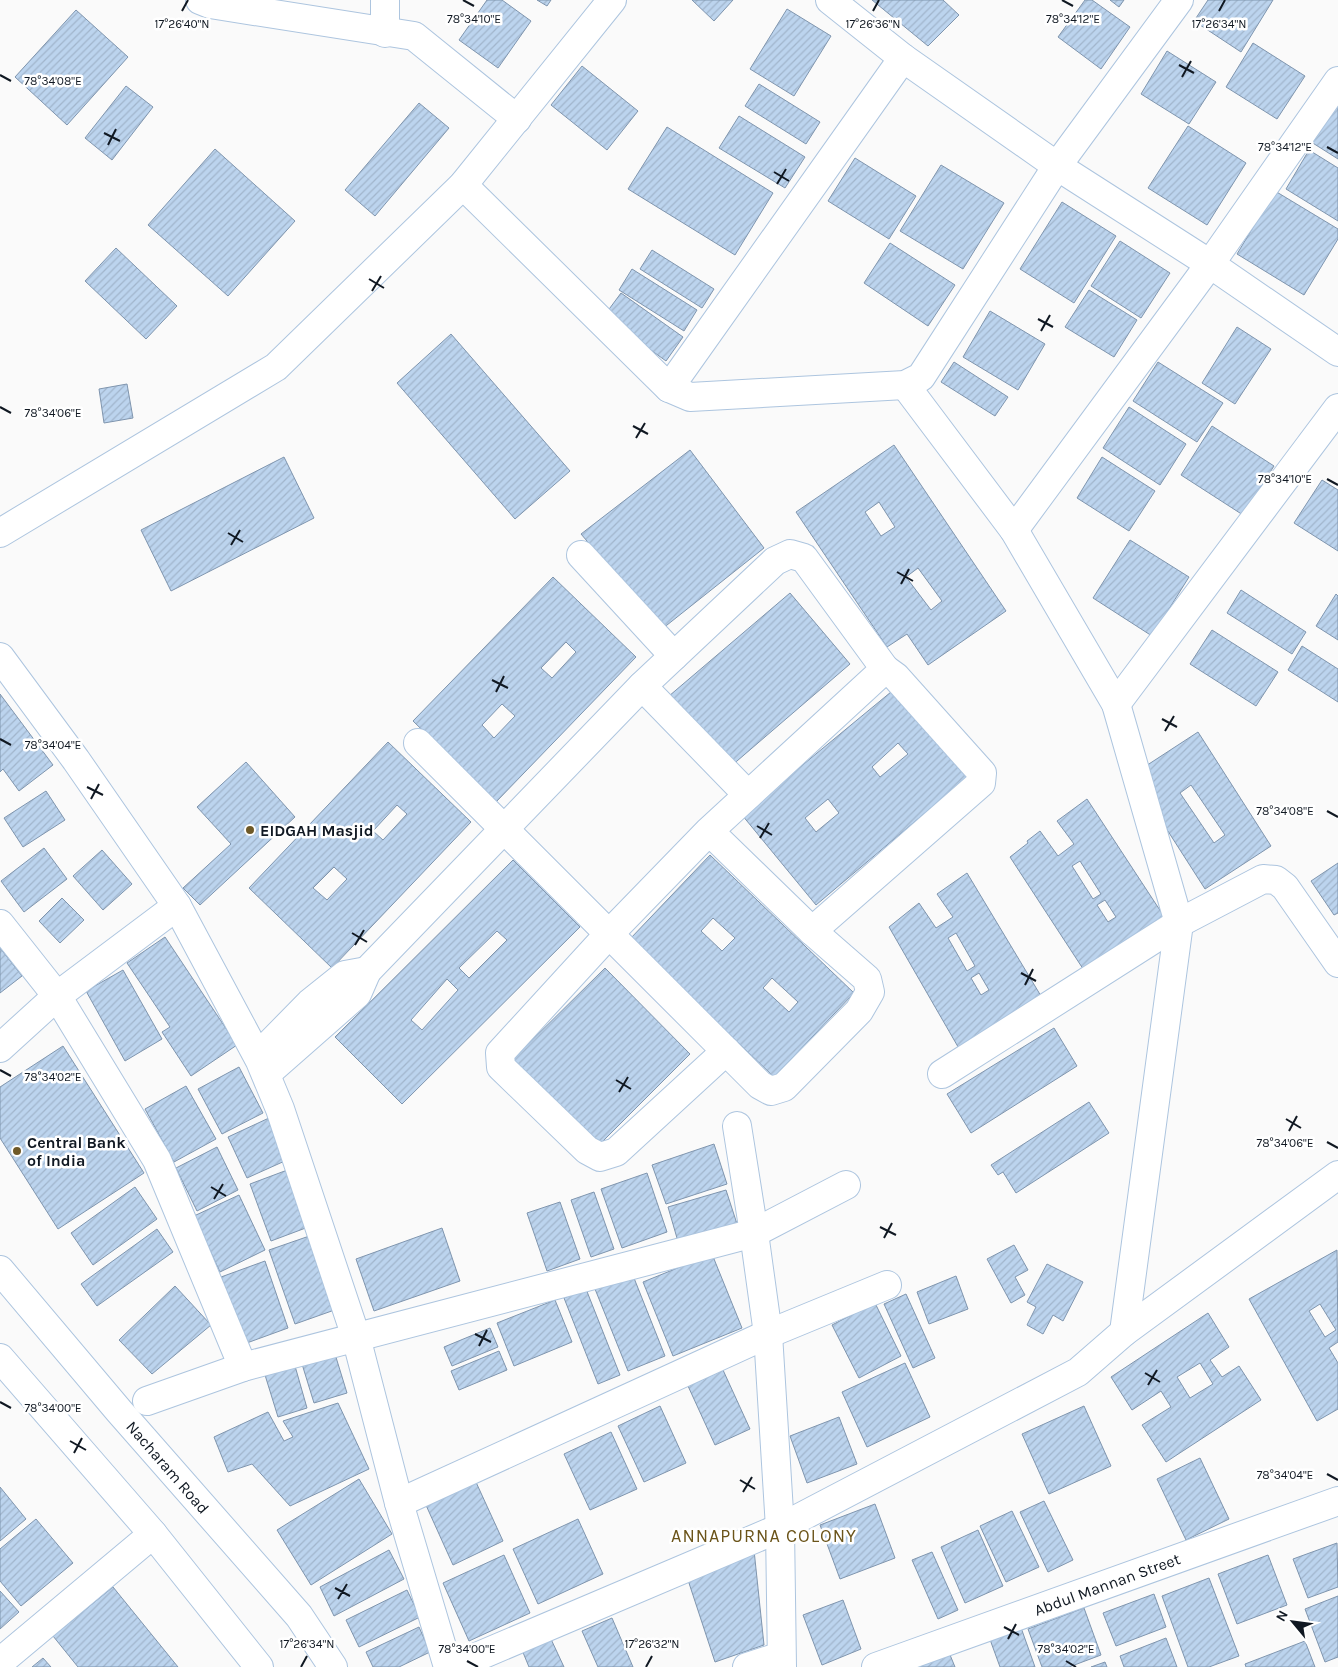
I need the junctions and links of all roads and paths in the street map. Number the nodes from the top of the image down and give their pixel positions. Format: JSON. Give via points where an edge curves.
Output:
{"nodes":[{"id":1,"x":200,"y":0,"type":"edge"},
{"id":2,"x":385,"y":0,"type":"edge"},
{"id":3,"x":612,"y":0,"type":"edge"},
{"id":4,"x":830,"y":0,"type":"edge"},
{"id":5,"x":1179,"y":0,"type":"edge"},
{"id":6,"x":385,"y":33,"type":"junction"},
{"id":7,"x":903,"y":58,"type":"junction"},
{"id":8,"x":1338,"y":81,"type":"edge"},
{"id":9,"x":517,"y":119,"type":"junction"},
{"id":10,"x":1057,"y":166,"type":"junction"},
{"id":11,"x":463,"y":185,"type":"junction"},
{"id":12,"x":1210,"y":264,"type":"junction"},
{"id":13,"x":1338,"y":352,"type":"edge"},
{"id":14,"x":905,"y":385,"type":"junction"},
{"id":15,"x":669,"y":388,"type":"junction"},
{"id":16,"x":1338,"y":408,"type":"edge"},
{"id":17,"x":1014,"y":530,"type":"junction"},
{"id":18,"x":0,"y":533,"type":"edge"},
{"id":19,"x":581,"y":556,"type":"dead end"},
{"id":20,"x":674,"y":656,"type":"junction"},
{"id":21,"x":0,"y":657,"type":"edge"},
{"id":22,"x":885,"y":669,"type":"junction"},
{"id":23,"x":642,"y":686,"type":"junction"},
{"id":24,"x":1116,"y":704,"type":"junction"},
{"id":25,"x":418,"y":743,"type":"dead end"},
{"id":26,"x":748,"y":796,"type":"junction"},
{"id":27,"x":503,"y":830,"type":"junction"},
{"id":28,"x":709,"y":831,"type":"junction"},
{"id":29,"x":177,"y":906,"type":"junction"},
{"id":30,"x":1179,"y":923,"type":"junction"},
{"id":31,"x":0,"y":924,"type":"edge"},
{"id":32,"x":812,"y":932,"type":"junction"},
{"id":33,"x":610,"y":934,"type":"junction"},
{"id":34,"x":1338,"y":963,"type":"edge"},
{"id":35,"x":57,"y":996,"type":"junction"},
{"id":36,"x":0,"y":1048,"type":"edge"},
{"id":37,"x":726,"y":1052,"type":"junction"},
{"id":38,"x":262,"y":1065,"type":"junction"},
{"id":39,"x":942,"y":1074,"type":"dead end"},
{"id":40,"x":738,"y":1126,"type":"dead end"},
{"id":41,"x":1338,"y":1175,"type":"edge"},
{"id":42,"x":846,"y":1185,"type":"dead end"},
{"id":43,"x":754,"y":1233,"type":"junction"},
{"id":44,"x":0,"y":1270,"type":"edge"},
{"id":45,"x":887,"y":1285,"type":"dead end"},
{"id":46,"x":1124,"y":1332,"type":"junction"},
{"id":47,"x":768,"y":1334,"type":"junction"},
{"id":48,"x":356,"y":1336,"type":"junction"},
{"id":49,"x":0,"y":1358,"type":"edge"},
{"id":50,"x":243,"y":1367,"type":"junction"},
{"id":51,"x":147,"y":1401,"type":"dead end"},
{"id":52,"x":1338,"y":1501,"type":"edge"},
{"id":53,"x":399,"y":1503,"type":"junction"},
{"id":54,"x":780,"y":1528,"type":"junction"},
{"id":55,"x":153,"y":1534,"type":"junction"},
{"id":56,"x":781,"y":1661,"type":"edge"},
{"id":57,"x":0,"y":1662,"type":"edge"},
{"id":58,"x":259,"y":1667,"type":"edge"},
{"id":59,"x":333,"y":1667,"type":"edge"},
{"id":60,"x":448,"y":1667,"type":"edge"},
{"id":61,"x":452,"y":1667,"type":"edge"},
{"id":62,"x":747,"y":1667,"type":"edge"},
{"id":63,"x":876,"y":1667,"type":"edge"}],
"edges":[{"from":1,"to":6,"type":"street"},
{"from":2,"to":6,"type":"street"},
{"from":3,"to":9,"type":"street"},
{"from":4,"to":7,"type":"street"},
{"from":5,"to":10,"type":"street"},
{"from":6,"to":9,"type":"street","via":[[414,36]]},
{"from":7,"to":10,"type":"street"},
{"from":7,"to":15,"type":"street"},
{"from":8,"to":12,"type":"street"},
{"from":9,"to":11,"type":"street"},
{"from":10,"to":12,"type":"street"},
{"from":10,"to":14,"type":"street","via":[[921,377]]},
{"from":11,"to":15,"type":"street"},
{"from":11,"to":18,"type":"street","via":[[276,367]]},
{"from":12,"to":13,"type":"street"},
{"from":12,"to":17,"type":"street"},
{"from":14,"to":15,"type":"street","via":[[690,396]]},
{"from":14,"to":17,"type":"street"},
{"from":16,"to":24,"type":"street"},
{"from":17,"to":24,"type":"street"},
{"from":19,"to":20,"type":"street"},
{"from":20,"to":22,"type":"street","via":[[775,561],[790,554],[804,558]]},
{"from":20,"to":23,"type":"street"},
{"from":21,"to":29,"type":"street","via":[[82,768]]},
{"from":22,"to":26,"type":"street"},
{"from":22,"to":32,"type":"street","via":[[896,676],[982,773],[981,783]]},
{"from":23,"to":26,"type":"street"},
{"from":23,"to":27,"type":"street"},
{"from":24,"to":30,"type":"street"},
{"from":25,"to":27,"type":"street"},
{"from":26,"to":28,"type":"street"},
{"from":27,"to":33,"type":"street"},
{"from":27,"to":38,"type":"street","via":[[367,971],[345,975],[310,1003]]},
{"from":28,"to":32,"type":"street"},
{"from":28,"to":33,"type":"street"},
{"from":29,"to":35,"type":"street"},
{"from":29,"to":38,"type":"street"},
{"from":30,"to":34,"type":"street","via":[[1263,879],[1276,880],[1285,887]]},
{"from":30,"to":39,"type":"street"},
{"from":30,"to":46,"type":"street"},
{"from":31,"to":35,"type":"street"},
{"from":32,"to":37,"type":"street","via":[[867,979],[870,992],[859,1011],[784,1087],[771,1091],[760,1085]]},
{"from":33,"to":37,"type":"street"},
{"from":33,"to":37,"type":"street","via":[[508,1043],[500,1053],[502,1066],[587,1150],[600,1158],[616,1152]]},
{"from":35,"to":36,"type":"street"},
{"from":35,"to":50,"type":"street","via":[[156,1160]]},
{"from":38,"to":48,"type":"street","via":[[280,1109]]},
{"from":40,"to":43,"type":"street"},
{"from":41,"to":46,"type":"street"},
{"from":42,"to":43,"type":"street"},
{"from":43,"to":47,"type":"street"},
{"from":43,"to":48,"type":"street"},
{"from":44,"to":59,"type":"street","name":"Nacharam Road","via":[[299,1616]]},
{"from":45,"to":47,"type":"street"},
{"from":46,"to":54,"type":"street","via":[[1078,1372]]},
{"from":47,"to":53,"type":"street"},
{"from":47,"to":54,"type":"street"},
{"from":48,"to":50,"type":"street"},
{"from":48,"to":53,"type":"street"},
{"from":49,"to":55,"type":"street"},
{"from":50,"to":51,"type":"street"},
{"from":52,"to":63,"type":"street","name":"Abdul Mannan Street"},
{"from":53,"to":60,"type":"street"},
{"from":54,"to":56,"type":"street"},
{"from":54,"to":61,"type":"street"},
{"from":55,"to":57,"type":"street"},
{"from":55,"to":58,"type":"street"},
{"from":56,"to":62,"type":"street"}]}
